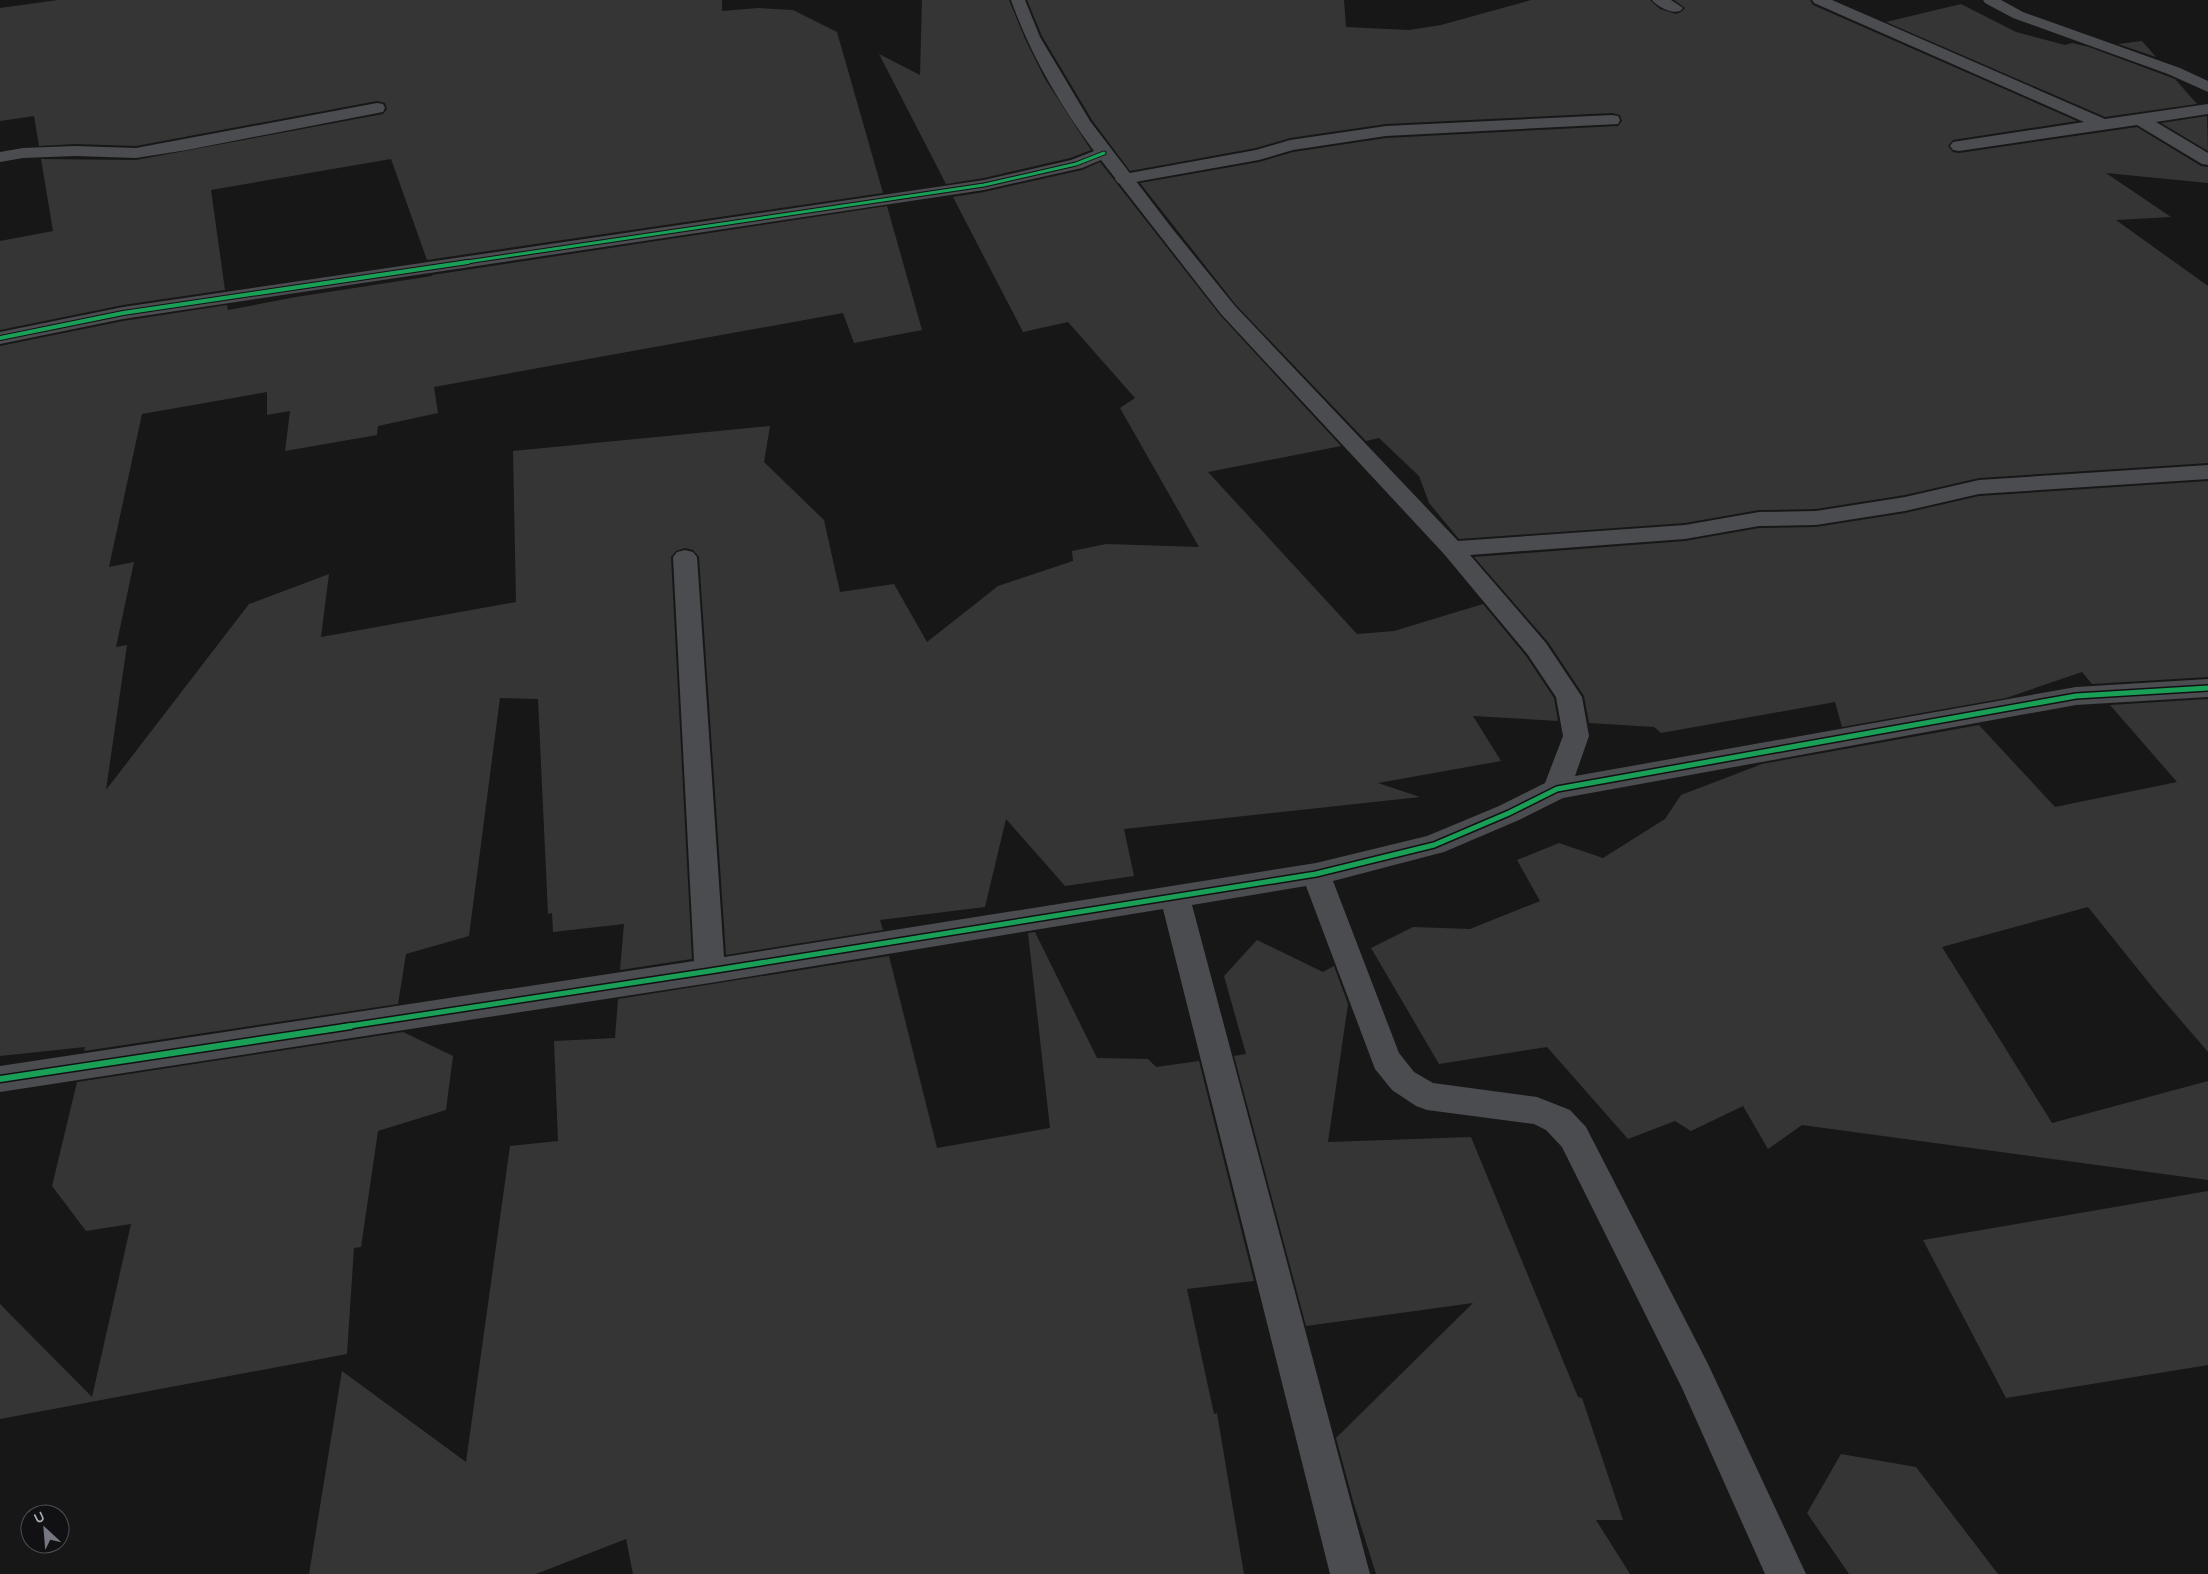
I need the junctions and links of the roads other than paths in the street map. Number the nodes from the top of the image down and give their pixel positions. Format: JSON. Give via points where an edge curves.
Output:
{"nodes":[{"id":1,"x":1018,"y":0,"type":"edge"},
{"id":2,"x":1659,"y":0,"type":"edge"},
{"id":3,"x":1819,"y":0,"type":"edge"},
{"id":4,"x":1990,"y":0,"type":"edge"},
{"id":5,"x":1675,"y":8,"type":"dead end"},
{"id":6,"x":2208,"y":87,"type":"edge"},
{"id":7,"x":377,"y":108,"type":"dead end"},
{"id":8,"x":2208,"y":109,"type":"edge"},
{"id":9,"x":2140,"y":119,"type":"junction"},
{"id":10,"x":1612,"y":120,"type":"dead end"},
{"id":11,"x":2102,"y":124,"type":"junction"},
{"id":12,"x":1959,"y":146,"type":"dead end"},
{"id":13,"x":1104,"y":153,"type":"junction"},
{"id":14,"x":0,"y":157,"type":"edge"},
{"id":15,"x":2208,"y":160,"type":"edge"},
{"id":16,"x":1124,"y":178,"type":"junction"},
{"id":17,"x":0,"y":338,"type":"edge"},
{"id":18,"x":2208,"y":472,"type":"edge"},
{"id":19,"x":1452,"y":549,"type":"junction"},
{"id":20,"x":685,"y":556,"type":"dead end"},
{"id":21,"x":2208,"y":688,"type":"edge"},
{"id":22,"x":1557,"y":789,"type":"junction"},
{"id":23,"x":1316,"y":874,"type":"junction"},
{"id":24,"x":1175,"y":896,"type":"junction"},
{"id":25,"x":710,"y":972,"type":"junction"},
{"id":26,"x":0,"y":1079,"type":"edge"},
{"id":27,"x":1350,"y":1574,"type":"edge"},
{"id":28,"x":1786,"y":1574,"type":"edge"}],
"edges":[{"from":1,"to":13,"type":"street","via":[[1032,37],[1055,79]]},
{"from":2,"to":5,"type":"street"},
{"from":3,"to":11,"type":"street"},
{"from":4,"to":6,"type":"street","via":[[2018,16],[2174,71]]},
{"from":7,"to":14,"type":"street","via":[[136,152],[75,151]]},
{"from":8,"to":9,"type":"street"},
{"from":9,"to":11,"type":"street"},
{"from":9,"to":15,"type":"street"},
{"from":10,"to":16,"type":"street","via":[[1386,131],[1290,145],[1259,155]]},
{"from":11,"to":12,"type":"street"},
{"from":13,"to":16,"type":"street"},
{"from":13,"to":17,"type":"street","via":[[1076,164],[984,185],[124,313]]},
{"from":16,"to":19,"type":"street","via":[[1228,310]]},
{"from":18,"to":19,"type":"street","via":[[1979,486],[1905,504],[1816,518],[1759,519],[1685,532]]},
{"from":19,"to":22,"type":"street","via":[[1536,649],[1569,697],[1576,736]]},
{"from":20,"to":25,"type":"street"},
{"from":21,"to":22,"type":"street","via":[[2076,696]]},
{"from":22,"to":23,"type":"street","via":[[1434,845]]},
{"from":23,"to":24,"type":"street"},
{"from":23,"to":28,"type":"street","via":[[1386,1060],[1403,1081],[1428,1096],[1537,1111],[1558,1120],[1574,1137],[1694,1376]]},
{"from":24,"to":25,"type":"street"},
{"from":24,"to":27,"type":"street"},
{"from":25,"to":26,"type":"street"}]}
